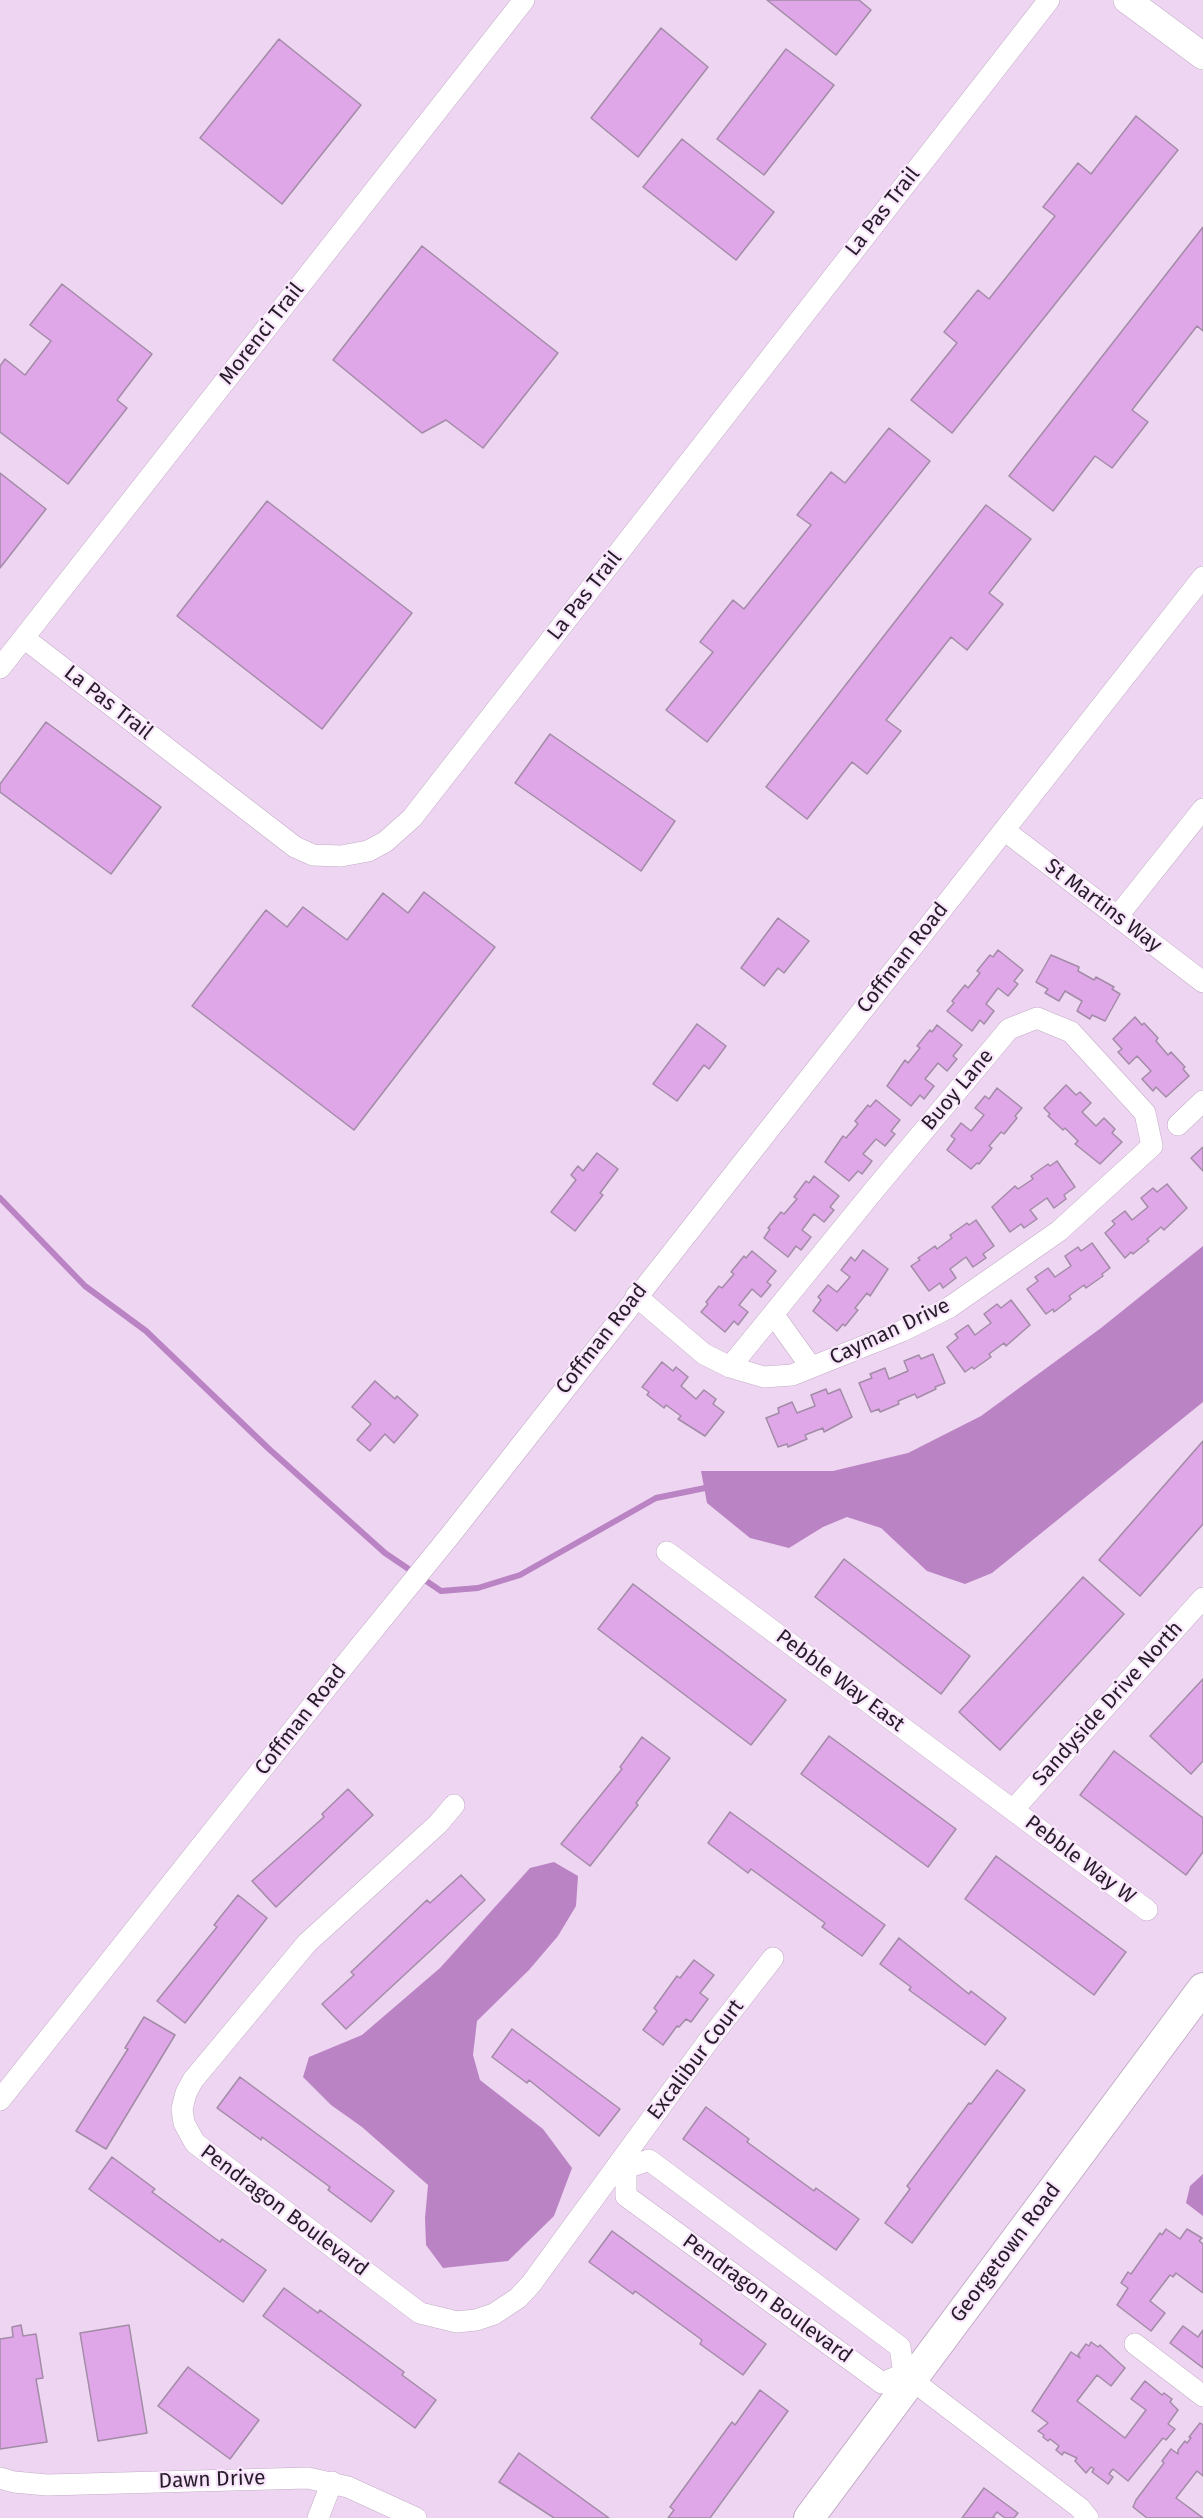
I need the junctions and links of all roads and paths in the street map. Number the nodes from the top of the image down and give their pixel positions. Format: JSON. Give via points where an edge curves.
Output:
{"nodes":[{"id":1,"x":524,"y":0,"type":"edge"},
{"id":2,"x":1049,"y":0,"type":"edge"},
{"id":3,"x":1127,"y":0,"type":"edge"},
{"id":4,"x":1203,"y":56,"type":"edge"},
{"id":5,"x":1203,"y":578,"type":"edge"},
{"id":6,"x":24,"y":638,"type":"junction"},
{"id":7,"x":0,"y":668,"type":"edge"},
{"id":8,"x":1203,"y":809,"type":"edge"},
{"id":9,"x":1004,"y":830,"type":"junction"},
{"id":10,"x":1117,"y":917,"type":"junction"},
{"id":11,"x":1203,"y":982,"type":"edge"},
{"id":12,"x":1203,"y":1101,"type":"edge"},
{"id":13,"x":1178,"y":1125,"type":"dead end"},
{"id":14,"x":1152,"y":1146,"type":"joint"},
{"id":15,"x":636,"y":1296,"type":"junction"},
{"id":16,"x":773,"y":1314,"type":"junction"},
{"id":17,"x":730,"y":1367,"type":"junction"},
{"id":18,"x":811,"y":1367,"type":"junction"},
{"id":19,"x":667,"y":1552,"type":"dead end"},
{"id":20,"x":1203,"y":1598,"type":"edge"},
{"id":21,"x":454,"y":1805,"type":"dead end"},
{"id":22,"x":1013,"y":1810,"type":"junction"},
{"id":23,"x":1147,"y":1910,"type":"dead end"},
{"id":24,"x":773,"y":1958,"type":"dead end"},
{"id":25,"x":1203,"y":1988,"type":"edge"},
{"id":26,"x":0,"y":2100,"type":"edge"},
{"id":27,"x":623,"y":2165,"type":"junction"},
{"id":28,"x":1135,"y":2344,"type":"dead end"},
{"id":29,"x":908,"y":2376,"type":"junction"},
{"id":30,"x":1203,"y":2396,"type":"edge"},
{"id":31,"x":0,"y":2478,"type":"edge"},
{"id":32,"x":332,"y":2482,"type":"junction"},
{"id":33,"x":318,"y":2518,"type":"edge"},
{"id":34,"x":416,"y":2518,"type":"edge"},
{"id":35,"x":808,"y":2518,"type":"edge"},
{"id":36,"x":1088,"y":2518,"type":"edge"}],
"edges":[{"from":1,"to":6,"type":"street","name":"Morenci Trail"},
{"from":2,"to":6,"type":"street","name":"La Pas Trail","via":[[419,810],[385,842],[368,851],[341,856],[313,855],[295,847]]},
{"from":3,"to":4,"type":"street"},
{"from":5,"to":9,"type":"street","name":"Coffman Road"},
{"from":6,"to":7,"type":"street","name":"Morenci Trail"},
{"from":8,"to":10,"type":"street"},
{"from":9,"to":10,"type":"street","name":"St Martins Way"},
{"from":9,"to":15,"type":"street","name":"Coffman Road"},
{"from":10,"to":11,"type":"street","name":"St Martins Way"},
{"from":12,"to":13,"type":"street"},
{"from":14,"to":16,"type":"street","name":"Buoy Lane","via":[[1145,1113],[1071,1032],[1037,1018],[1009,1029]]},
{"from":14,"to":18,"type":"street","name":"Cayman Drive","via":[[1059,1231],[950,1306],[902,1331]]},
{"from":15,"to":17,"type":"street","name":"Cayman Drive","via":[[704,1354]]},
{"from":15,"to":26,"type":"street","name":"Coffman Road"},
{"from":16,"to":17,"type":"street","name":"Buoy Lane"},
{"from":16,"to":18,"type":"street"},
{"from":17,"to":18,"type":"street","name":"Cayman Drive","via":[[764,1377],[792,1375]]},
{"from":19,"to":22,"type":"street","name":"Pebble Way East"},
{"from":20,"to":22,"type":"street","name":"Sandyside Drive North"},
{"from":21,"to":27,"type":"street","name":"Pendragon Boulevard","via":[[307,1942],[189,2086],[182,2109],[184,2123],[201,2148],[412,2309],[457,2322],[485,2318],[518,2298]]},
{"from":22,"to":23,"type":"street","name":"Pebble Way W"},
{"from":24,"to":27,"type":"street","name":"Excalibur Court","via":[[709,2040]]},
{"from":25,"to":29,"type":"main road","name":"Georgetown Road"},
{"from":27,"to":29,"type":"street","name":"Pendragon Boulevard","via":[[649,2160],[900,2347]]},
{"from":27,"to":29,"type":"street","name":"Pendragon Boulevard","via":[[626,2196],[882,2383]]},
{"from":28,"to":30,"type":"street"},
{"from":29,"to":35,"type":"main road","name":"Georgetown Road"},
{"from":29,"to":36,"type":"street"},
{"from":31,"to":32,"type":"street","name":"Dawn Drive","via":[[47,2485],[283,2477]]},
{"from":32,"to":33,"type":"street"},
{"from":32,"to":34,"type":"street","name":"Dawn Drive"}]}
